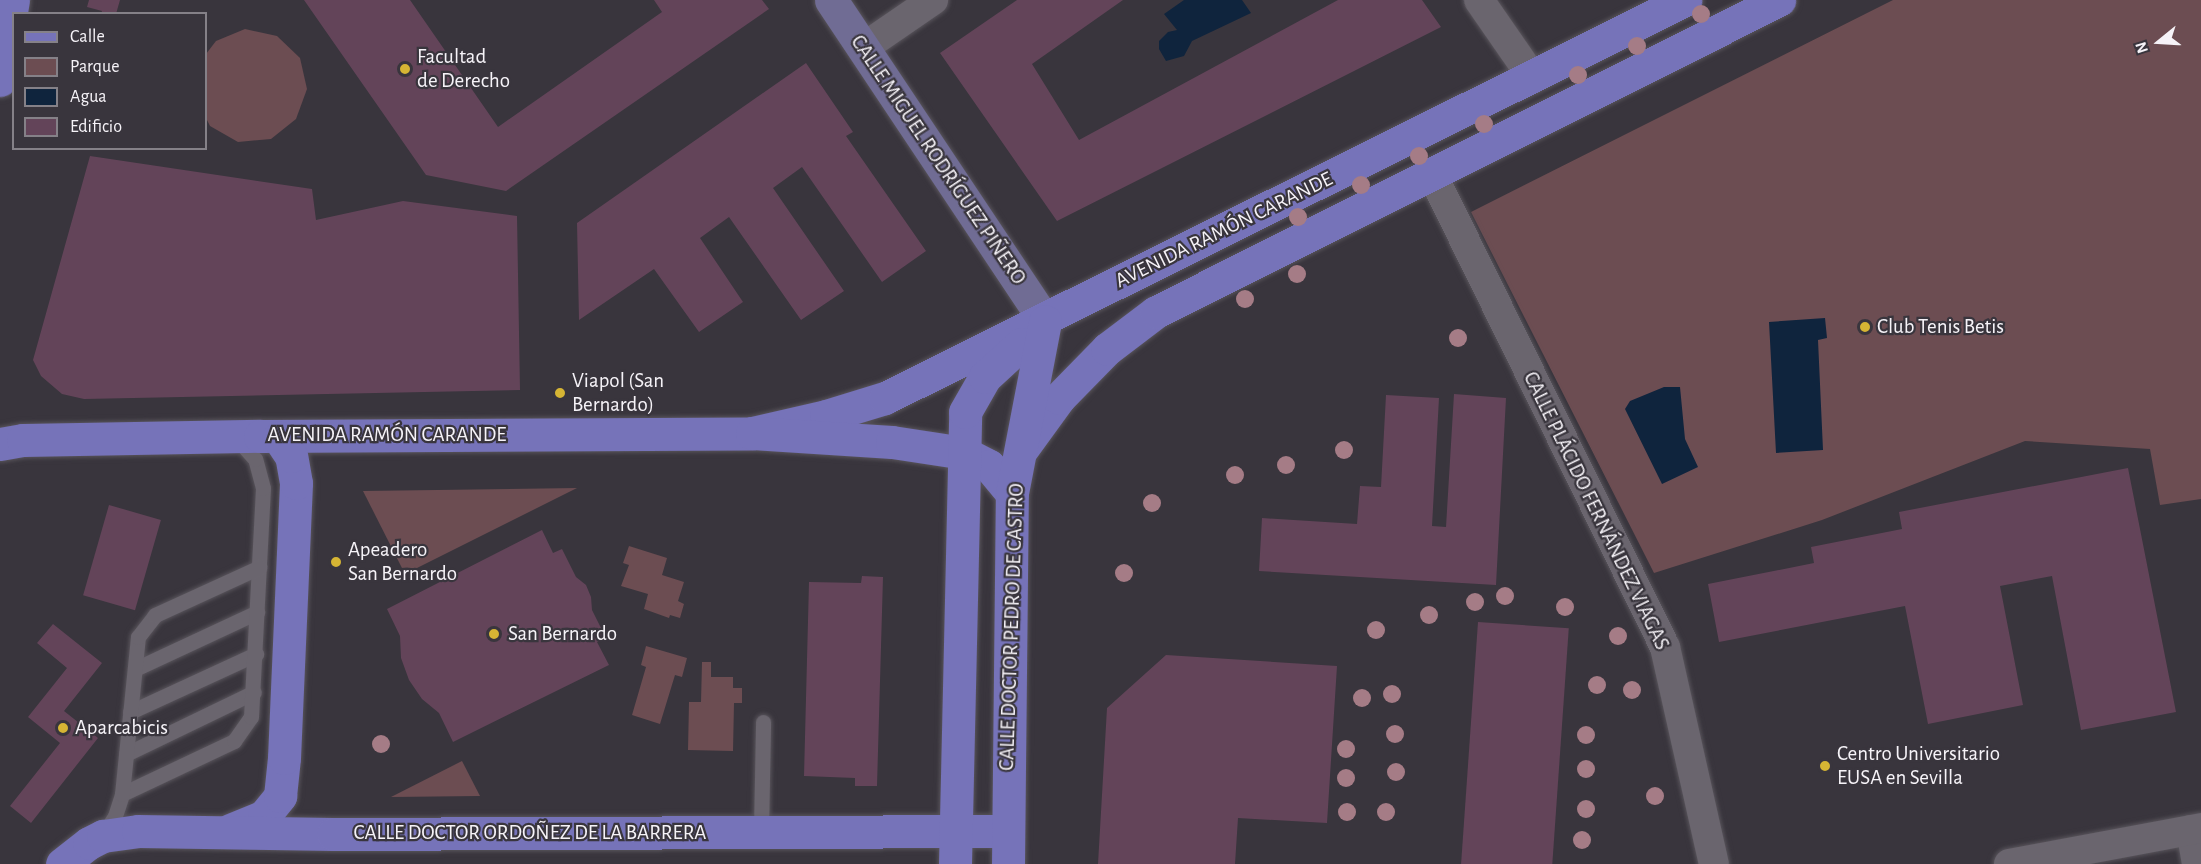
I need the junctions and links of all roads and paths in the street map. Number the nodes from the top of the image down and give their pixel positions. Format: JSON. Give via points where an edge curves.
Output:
{"nodes":[{"id":1,"x":13,"y":0,"type":"edge"},
{"id":2,"x":831,"y":0,"type":"edge"},
{"id":3,"x":933,"y":0,"type":"edge"},
{"id":4,"x":1479,"y":0,"type":"edge"},
{"id":5,"x":1685,"y":0,"type":"edge"},
{"id":6,"x":1779,"y":0,"type":"edge"},
{"id":7,"x":863,"y":48,"type":"junction"},
{"id":8,"x":1533,"y":78,"type":"junction"},
{"id":9,"x":0,"y":80,"type":"edge"},
{"id":10,"x":1432,"y":174,"type":"junction"},
{"id":11,"x":1046,"y":321,"type":"junction"},
{"id":12,"x":752,"y":433,"type":"junction"},
{"id":13,"x":8,"y":437,"type":"edge"},
{"id":14,"x":235,"y":437,"type":"junction"},
{"id":15,"x":279,"y":438,"type":"junction"},
{"id":16,"x":1022,"y":449,"type":"junction"},
{"id":17,"x":964,"y":453,"type":"junction"},
{"id":18,"x":1012,"y":493,"type":"junction"},
{"id":19,"x":260,"y":567,"type":"junction"},
{"id":20,"x":257,"y":612,"type":"junction"},
{"id":21,"x":256,"y":654,"type":"junction"},
{"id":22,"x":135,"y":669,"type":"junction"},
{"id":23,"x":254,"y":692,"type":"junction"},
{"id":24,"x":130,"y":712,"type":"junction"},
{"id":25,"x":763,"y":722,"type":"dead end"},
{"id":26,"x":126,"y":754,"type":"junction"},
{"id":27,"x":122,"y":794,"type":"junction"},
{"id":28,"x":2196,"y":829,"type":"edge"},
{"id":29,"x":956,"y":830,"type":"junction"},
{"id":30,"x":761,"y":831,"type":"junction"},
{"id":31,"x":1007,"y":831,"type":"junction"},
{"id":32,"x":223,"y":832,"type":"junction"},
{"id":33,"x":103,"y":836,"type":"junction"},
{"id":34,"x":62,"y":864,"type":"edge"},
{"id":35,"x":955,"y":864,"type":"edge"},
{"id":36,"x":1008,"y":864,"type":"edge"},
{"id":37,"x":1713,"y":864,"type":"edge"},
{"id":38,"x":2009,"y":864,"type":"edge"},
{"id":39,"x":2197,"y":864,"type":"edge"}],
"edges":[{"from":1,"to":9,"type":"main road"},
{"from":2,"to":7,"type":"street","name":"CALLE MIGUEL RODRÍGUEZ PIÑERO"},
{"from":3,"to":7,"type":"street"},
{"from":4,"to":8,"type":"street"},
{"from":5,"to":8,"type":"main road","name":"AVENIDA RAMÓN CARANDE"},
{"from":6,"to":10,"type":"main road","name":"AVENIDA RAMÓN CARANDE"},
{"from":7,"to":11,"type":"street","name":"CALLE MIGUEL RODRÍGUEZ PIÑERO"},
{"from":8,"to":11,"type":"main road","name":"AVENIDA RAMÓN CARANDE"},
{"from":10,"to":16,"type":"main road","name":"AVENIDA RAMÓN CARANDE","via":[[1156,312],[1107,349],[1067,390]]},
{"from":10,"to":37,"type":"street","name":"CALLE PLÁCIDO FERNÁNDEZ VIAGAS","via":[[1665,647]]},
{"from":11,"to":12,"type":"main road","name":"AVENIDA RAMÓN CARANDE","via":[[885,398]]},
{"from":11,"to":16,"type":"main road","name":"CALLE DOCTOR PEDRO DE CASTRO"},
{"from":11,"to":17,"type":"main road","via":[[985,377],[966,412]]},
{"from":12,"to":15,"type":"main road","name":"AVENIDA RAMÓN CARANDE"},
{"from":12,"to":17,"type":"main road","name":"AVENIDA RAMÓN CARANDE","via":[[892,442]]},
{"from":13,"to":14,"type":"main road","name":"AVENIDA RAMÓN CARANDE"},
{"from":14,"to":15,"type":"main road","name":"AVENIDA RAMÓN CARANDE"},
{"from":14,"to":19,"type":"lane","via":[[255,459],[263,488]]},
{"from":15,"to":32,"type":"main road","via":[[291,456],[296,483],[280,796],[264,816]]},
{"from":16,"to":18,"type":"main road","name":"CALLE DOCTOR PEDRO DE CASTRO"},
{"from":17,"to":18,"type":"main road","via":[[989,466]]},
{"from":17,"to":29,"type":"main road"},
{"from":18,"to":31,"type":"main road","name":"CALLE DOCTOR PEDRO DE CASTRO"},
{"from":19,"to":20,"type":"lane"},
{"from":19,"to":22,"type":"lane","via":[[155,615],[138,637]]},
{"from":20,"to":21,"type":"lane"},
{"from":20,"to":22,"type":"lane"},
{"from":21,"to":23,"type":"lane"},
{"from":21,"to":24,"type":"lane"},
{"from":22,"to":24,"type":"lane"},
{"from":23,"to":26,"type":"lane"},
{"from":23,"to":27,"type":"lane","via":[[252,717],[234,741]]},
{"from":24,"to":26,"type":"lane"},
{"from":25,"to":30,"type":"lane"},
{"from":26,"to":27,"type":"lane"},
{"from":27,"to":33,"type":"lane"},
{"from":28,"to":38,"type":"street"},
{"from":28,"to":39,"type":"street"},
{"from":29,"to":30,"type":"main road","name":"CALLE DOCTOR ORDOÑEZ DE LA BARRERA"},
{"from":29,"to":31,"type":"main road","name":"CALLE DOCTOR ORDOÑEZ DE LA BARRERA"},
{"from":29,"to":35,"type":"main road"},
{"from":30,"to":32,"type":"main road","name":"CALLE DOCTOR ORDOÑEZ DE LA BARRERA"},
{"from":31,"to":36,"type":"main road","name":"CALLE DOCTOR PEDRO DE CASTRO"},
{"from":32,"to":33,"type":"main road","name":"CALLE DOCTOR ORDOÑEZ DE LA BARRERA","via":[[138,831]]},
{"from":33,"to":34,"type":"main road","name":"CALLE DOCTOR ORDOÑEZ DE LA BARRERA"}]}
